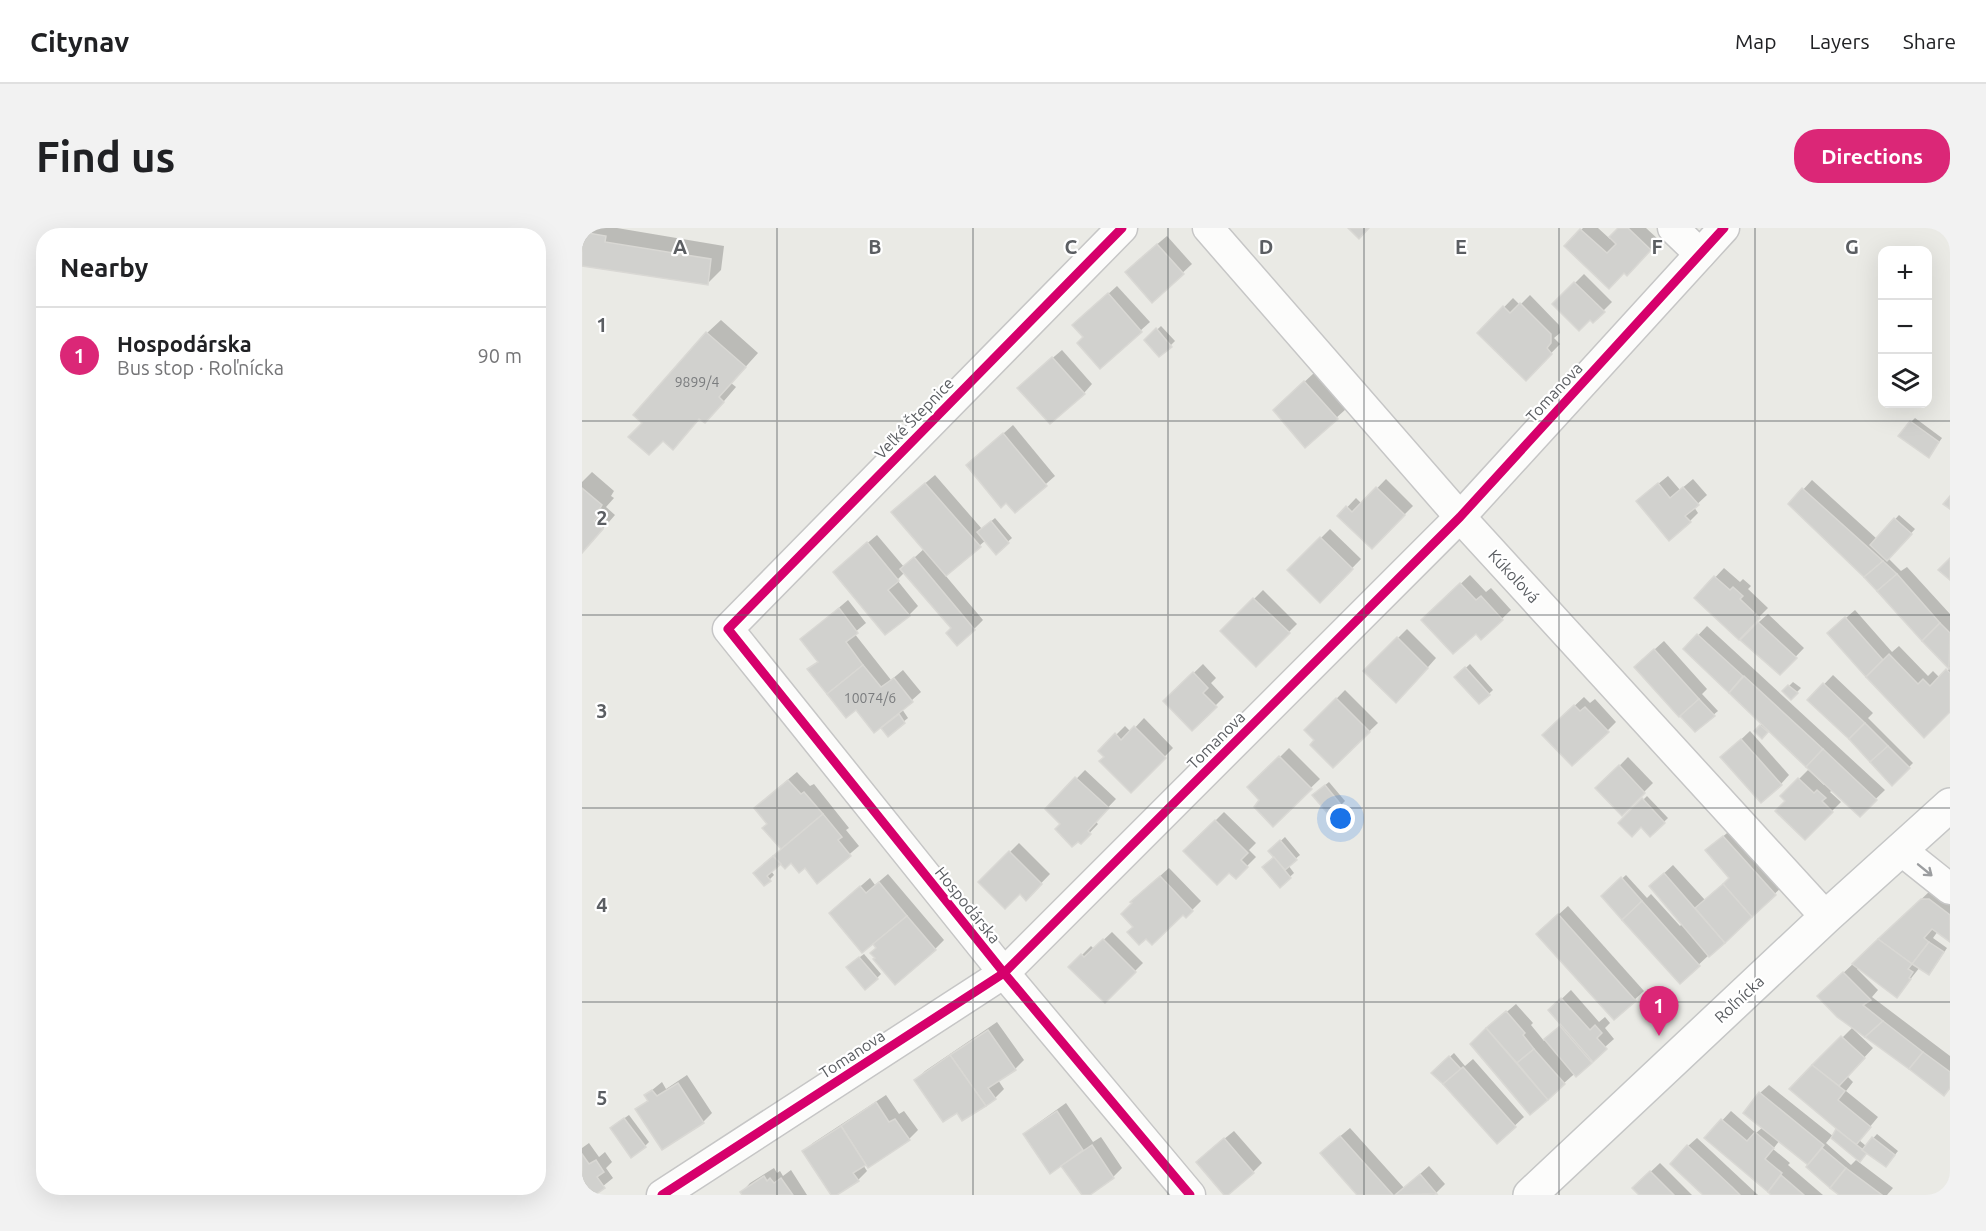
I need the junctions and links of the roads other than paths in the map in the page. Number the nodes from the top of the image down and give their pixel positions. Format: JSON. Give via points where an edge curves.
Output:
{"nodes":[{"id":1,"x":1122,"y":228,"type":"edge"},
{"id":2,"x":1208,"y":228,"type":"edge"},
{"id":3,"x":1673,"y":228,"type":"edge"},
{"id":4,"x":1724,"y":228,"type":"edge"},
{"id":5,"x":1700,"y":254,"type":"junction"},
{"id":6,"x":1460,"y":517,"type":"junction"},
{"id":7,"x":728,"y":629,"type":"joint"},
{"id":8,"x":1950,"y":805,"type":"edge"},
{"id":9,"x":1901,"y":850,"type":"junction"},
{"id":10,"x":1950,"y":889,"type":"edge"},
{"id":11,"x":1826,"y":917,"type":"junction"},
{"id":12,"x":1004,"y":973,"type":"junction"},
{"id":13,"x":662,"y":1195,"type":"edge"},
{"id":14,"x":1190,"y":1195,"type":"edge"},
{"id":15,"x":1530,"y":1195,"type":"edge"}],
"edges":[{"from":1,"to":7,"type":"street","name":"Veľké Štepnice"},
{"from":2,"to":6,"type":"street","name":"Kúkoľová"},
{"from":3,"to":5,"type":"street"},
{"from":4,"to":5,"type":"street","name":"Tomanova"},
{"from":5,"to":6,"type":"street","name":"Tomanova"},
{"from":6,"to":11,"type":"street","name":"Kúkoľová"},
{"from":6,"to":12,"type":"street","name":"Tomanova"},
{"from":7,"to":12,"type":"street","name":"Hospodárska"},
{"from":8,"to":9,"type":"street","name":"Roľnícka"},
{"from":9,"to":10,"type":"street","one_way":true},
{"from":9,"to":11,"type":"street","name":"Roľnícka"},
{"from":11,"to":15,"type":"street","name":"Roľnícka"},
{"from":12,"to":13,"type":"street","name":"Tomanova"},
{"from":12,"to":14,"type":"street","name":"Hospodárska"}]}
